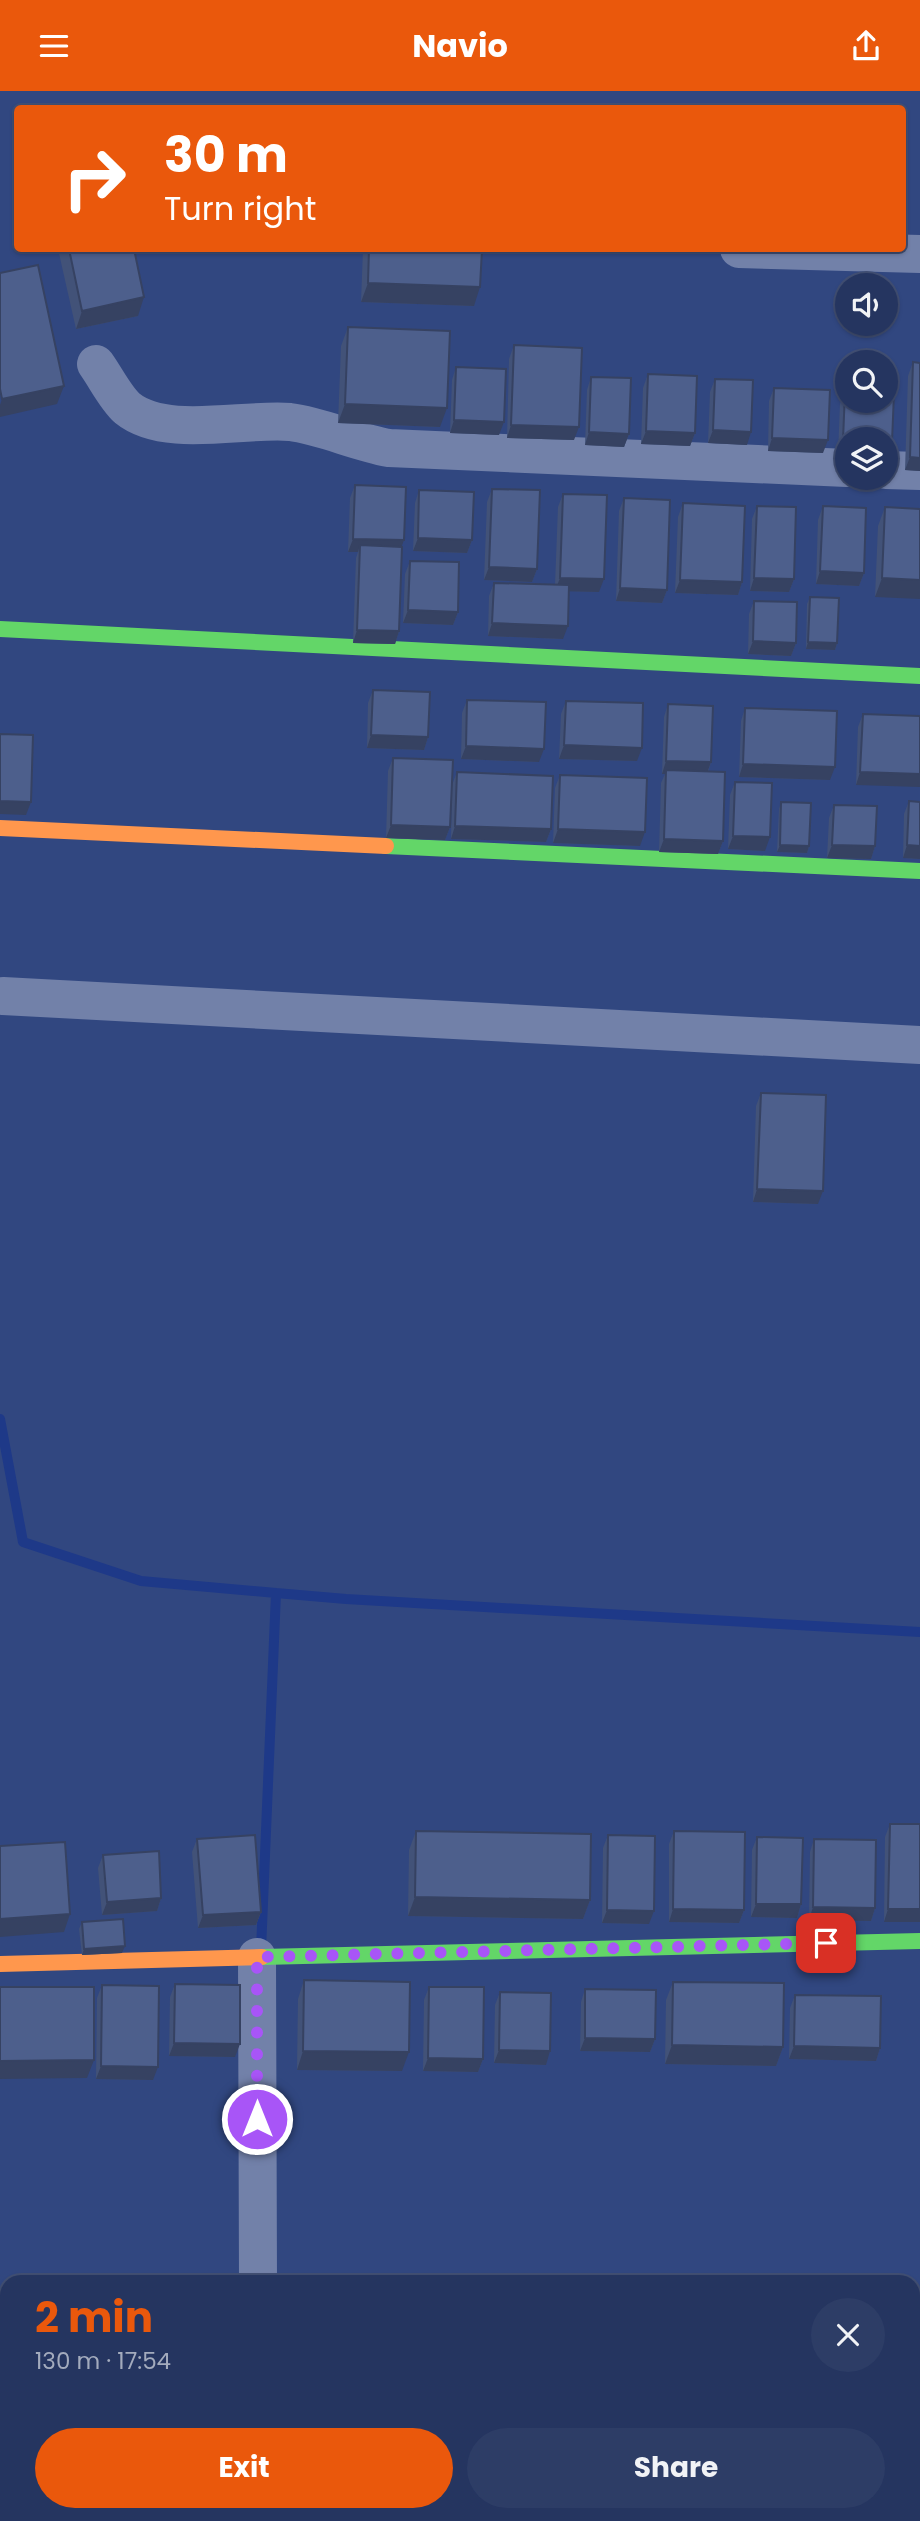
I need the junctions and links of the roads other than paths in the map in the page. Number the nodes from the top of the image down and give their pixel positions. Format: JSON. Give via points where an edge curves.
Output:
{"nodes":[{"id":1,"x":848,"y":252,"type":"edge"},
{"id":2,"x":920,"y":254,"type":"edge"},
{"id":3,"x":96,"y":364,"type":"dead end"},
{"id":4,"x":835,"y":468,"type":"edge"},
{"id":5,"x":898,"y":470,"type":"edge"},
{"id":6,"x":920,"y":471,"type":"edge"},
{"id":7,"x":0,"y":629,"type":"edge"},
{"id":8,"x":920,"y":676,"type":"edge"},
{"id":9,"x":0,"y":828,"type":"edge"},
{"id":10,"x":920,"y":871,"type":"edge"},
{"id":11,"x":3,"y":996,"type":"dead end"},
{"id":12,"x":920,"y":1045,"type":"edge"},
{"id":13,"x":920,"y":1941,"type":"edge"},
{"id":14,"x":257,"y":1957,"type":"junction"},
{"id":15,"x":0,"y":1964,"type":"edge"},
{"id":16,"x":258,"y":2275,"type":"edge"}],
"edges":[{"from":1,"to":2,"type":"street"},
{"from":3,"to":4,"type":"street","via":[[124,405],[157,423],[294,423],[389,449]]},
{"from":5,"to":6,"type":"street"},
{"from":7,"to":8,"type":"street"},
{"from":9,"to":10,"type":"street"},
{"from":11,"to":12,"type":"street"},
{"from":13,"to":14,"type":"street"},
{"from":14,"to":15,"type":"street"},
{"from":14,"to":16,"type":"street"}]}
